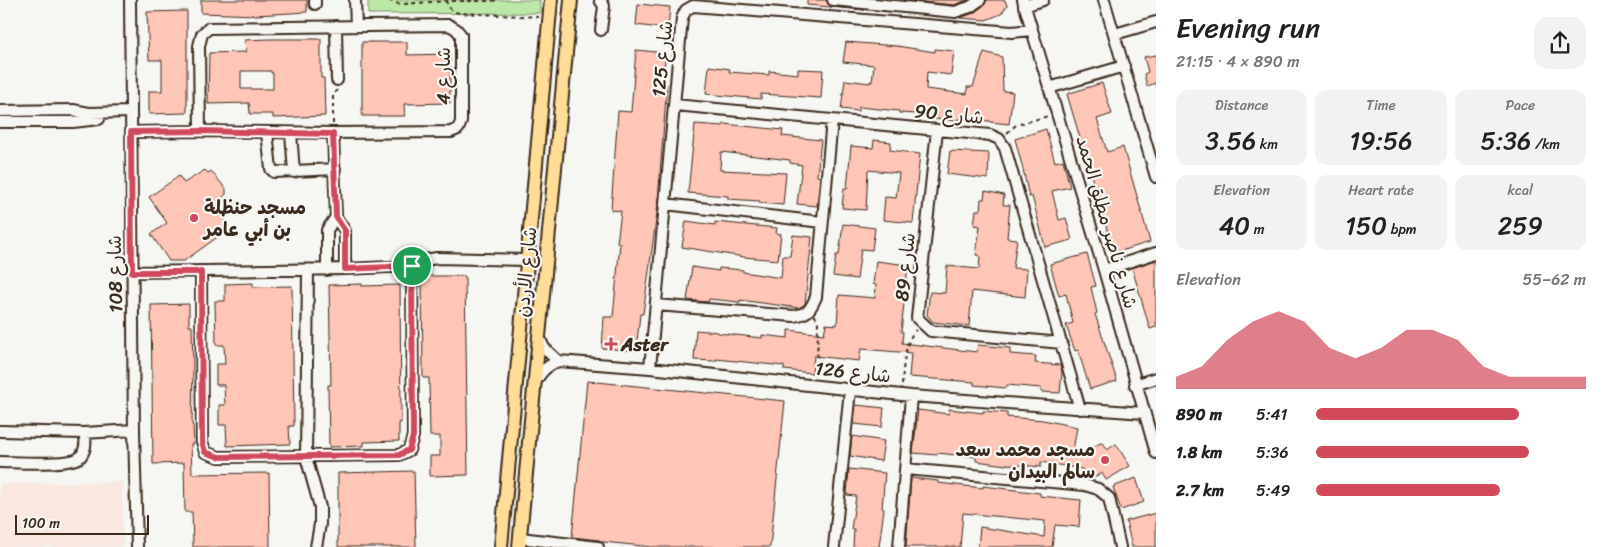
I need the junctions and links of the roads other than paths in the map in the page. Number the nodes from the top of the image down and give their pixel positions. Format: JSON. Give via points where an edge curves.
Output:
{"nodes":[{"id":1,"x":130,"y":0,"type":"edge"},
{"id":2,"x":355,"y":0,"type":"edge"},
{"id":3,"x":551,"y":0,"type":"edge"},
{"id":4,"x":571,"y":0,"type":"edge"},
{"id":5,"x":600,"y":0,"type":"edge"},
{"id":6,"x":833,"y":0,"type":"edge"},
{"id":7,"x":980,"y":0,"type":"edge"},
{"id":8,"x":1043,"y":0,"type":"edge"},
{"id":9,"x":1104,"y":0,"type":"edge"},
{"id":10,"x":1024,"y":3,"type":"edge"},
{"id":11,"x":1156,"y":22,"type":"edge"},
{"id":12,"x":336,"y":26,"type":"junction"},
{"id":13,"x":356,"y":26,"type":"junction"},
{"id":14,"x":601,"y":30,"type":"dead end"},
{"id":15,"x":1031,"y":30,"type":"junction"},
{"id":16,"x":1115,"y":34,"type":"junction"},
{"id":17,"x":545,"y":62,"type":"junction"},
{"id":18,"x":565,"y":62,"type":"junction"},
{"id":19,"x":1124,"y":66,"type":"junction"},
{"id":20,"x":337,"y":80,"type":"road end"},
{"id":21,"x":1049,"y":88,"type":"junction"},
{"id":22,"x":675,"y":105,"type":"junction"},
{"id":23,"x":73,"y":110,"type":"junction"},
{"id":24,"x":0,"y":111,"type":"edge"},
{"id":25,"x":131,"y":116,"type":"junction"},
{"id":26,"x":832,"y":120,"type":"junction"},
{"id":27,"x":0,"y":122,"type":"edge"},
{"id":28,"x":73,"y":122,"type":"junction"},
{"id":29,"x":937,"y":130,"type":"junction"},
{"id":30,"x":200,"y":131,"type":"junction"},
{"id":31,"x":131,"y":132,"type":"junction"},
{"id":32,"x":267,"y":132,"type":"junction"},
{"id":33,"x":291,"y":133,"type":"junction"},
{"id":34,"x":333,"y":134,"type":"junction"},
{"id":35,"x":335,"y":170,"type":"junction"},
{"id":36,"x":294,"y":172,"type":"junction"},
{"id":37,"x":1156,"y":177,"type":"edge"},
{"id":38,"x":665,"y":204,"type":"junction"},
{"id":39,"x":336,"y":217,"type":"junction"},
{"id":40,"x":822,"y":222,"type":"junction"},
{"id":41,"x":1156,"y":253,"type":"edge"},
{"id":42,"x":528,"y":260,"type":"junction"},
{"id":43,"x":412,"y":266,"type":"junction"},
{"id":44,"x":345,"y":269,"type":"junction"},
{"id":45,"x":327,"y":270,"type":"junction"},
{"id":46,"x":1104,"y":270,"type":"junction"},
{"id":47,"x":308,"y":271,"type":"junction"},
{"id":48,"x":132,"y":272,"type":"junction"},
{"id":49,"x":201,"y":272,"type":"junction"},
{"id":50,"x":656,"y":305,"type":"junction"},
{"id":51,"x":539,"y":337,"type":"junction"},
{"id":52,"x":1062,"y":343,"type":"junction"},
{"id":53,"x":558,"y":361,"type":"junction"},
{"id":54,"x":650,"y":368,"type":"junction"},
{"id":55,"x":1156,"y":378,"type":"edge"},
{"id":56,"x":535,"y":383,"type":"junction"},
{"id":57,"x":1136,"y":385,"type":"junction"},
{"id":58,"x":850,"y":390,"type":"junction"},
{"id":59,"x":906,"y":395,"type":"junction"},
{"id":60,"x":1080,"y":409,"type":"junction"},
{"id":61,"x":1144,"y":413,"type":"junction"},
{"id":62,"x":134,"y":430,"type":"junction"},
{"id":63,"x":0,"y":431,"type":"edge"},
{"id":64,"x":84,"y":433,"type":"junction"},
{"id":65,"x":1156,"y":453,"type":"edge"},
{"id":66,"x":306,"y":457,"type":"junction"},
{"id":67,"x":0,"y":462,"type":"edge"},
{"id":68,"x":905,"y":469,"type":"junction"},
{"id":69,"x":520,"y":543,"type":"edge"},
{"id":70,"x":137,"y":547,"type":"edge"},
{"id":71,"x":316,"y":547,"type":"edge"},
{"id":72,"x":501,"y":547,"type":"edge"},
{"id":73,"x":598,"y":547,"type":"edge"},
{"id":74,"x":834,"y":547,"type":"edge"},
{"id":75,"x":899,"y":547,"type":"edge"},
{"id":76,"x":1120,"y":547,"type":"edge"}],
"edges":[{"from":1,"to":25,"type":"street","name":"شارع 108"},
{"from":2,"to":13,"type":"street"},
{"from":3,"to":17,"type":"main road","name":"شارع الأردن"},
{"from":4,"to":18,"type":"main road","name":"شارع الأردن"},
{"from":5,"to":14,"type":"street","via":[[604,6]]},
{"from":6,"to":7,"type":"street","via":[[954,12]]},
{"from":8,"to":10,"type":"street"},
{"from":9,"to":16,"type":"street"},
{"from":10,"to":15,"type":"street","name":"شارع ناصر مطلق الحمد"},
{"from":11,"to":16,"type":"street"},
{"from":12,"to":13,"type":"street","name":"شارع 4"},
{"from":12,"to":20,"type":"street"},
{"from":12,"to":30,"type":"street","name":"شارع 4","via":[[209,28],[202,34],[199,46]]},
{"from":13,"to":34,"type":"street","name":"شارع 4","via":[[449,25],[456,29],[461,35],[461,122],[458,129],[451,132]]},
{"from":15,"to":21,"type":"street","name":"شارع ناصر مطلق الحمد"},
{"from":15,"to":22,"type":"street","name":"شارع 125","via":[[1012,32],[693,6],[682,18]]},
{"from":16,"to":19,"type":"street"},
{"from":17,"to":18,"type":"main road","via":[[556,54]]},
{"from":17,"to":42,"type":"main road","name":"شارع الأردن"},
{"from":18,"to":51,"type":"main road","name":"شارع الأردن"},
{"from":19,"to":21,"type":"street"},
{"from":19,"to":37,"type":"street"},
{"from":21,"to":46,"type":"street","name":"شارع ناصر مطلق الحمد"},
{"from":22,"to":26,"type":"street","name":"شارع 90"},
{"from":22,"to":38,"type":"street","name":"شارع 125"},
{"from":23,"to":24,"type":"street"},
{"from":23,"to":25,"type":"street"},
{"from":23,"to":28,"type":"street"},
{"from":25,"to":28,"type":"street"},
{"from":25,"to":31,"type":"street","name":"شارع 108"},
{"from":26,"to":29,"type":"street","name":"شارع 90"},
{"from":26,"to":40,"type":"street"},
{"from":27,"to":28,"type":"street"},
{"from":29,"to":52,"type":"street","name":"شارع 90","via":[[990,135],[999,139],[1005,148]]},
{"from":29,"to":52,"type":"street","name":"شارع 89","via":[[917,318],[931,331]]},
{"from":30,"to":31,"type":"street","name":"شارع 4"},
{"from":30,"to":32,"type":"street","name":"شارع 4"},
{"from":31,"to":48,"type":"street","name":"شارع 108"},
{"from":32,"to":33,"type":"street","name":"شارع 4"},
{"from":32,"to":36,"type":"street","via":[[271,169],[274,172]]},
{"from":33,"to":34,"type":"street","name":"شارع 4"},
{"from":33,"to":36,"type":"street"},
{"from":34,"to":35,"type":"street"},
{"from":35,"to":36,"type":"street"},
{"from":35,"to":39,"type":"street"},
{"from":38,"to":40,"type":"street"},
{"from":38,"to":50,"type":"street","name":"شارع 125"},
{"from":39,"to":44,"type":"street","via":[[345,231]]},
{"from":39,"to":45,"type":"street","via":[[327,230]]},
{"from":40,"to":50,"type":"street","via":[[816,297],[810,310],[803,314],[794,316]]},
{"from":41,"to":46,"type":"street"},
{"from":42,"to":43,"type":"street","via":[[437,258]]},
{"from":42,"to":72,"type":"main road","name":"شارع الأردن"},
{"from":43,"to":44,"type":"street"},
{"from":43,"to":66,"type":"street","via":[[413,436],[409,450],[399,455]]},
{"from":44,"to":45,"type":"street"},
{"from":45,"to":47,"type":"street"},
{"from":46,"to":57,"type":"street","name":"شارع ناصر مطلق الحمد"},
{"from":47,"to":49,"type":"street"},
{"from":47,"to":66,"type":"street"},
{"from":48,"to":49,"type":"street"},
{"from":48,"to":62,"type":"street","name":"شارع 108"},
{"from":49,"to":66,"type":"street","via":[[202,441],[205,452],[219,457]]},
{"from":50,"to":54,"type":"street","name":"شارع 125"},
{"from":51,"to":53,"type":"street","via":[[544,348]]},
{"from":51,"to":56,"type":"main road","name":"شارع الأردن"},
{"from":52,"to":60,"type":"street","name":"شارع 90"},
{"from":53,"to":54,"type":"street","name":"شارع 126"},
{"from":53,"to":56,"type":"street","via":[[540,372]]},
{"from":54,"to":58,"type":"street","name":"شارع 126"},
{"from":55,"to":57,"type":"street"},
{"from":56,"to":69,"type":"main road","name":"شارع الأردن"},
{"from":57,"to":61,"type":"street","name":"شارع ناصر مطلق الحمد"},
{"from":58,"to":59,"type":"street","name":"شارع 126"},
{"from":58,"to":74,"type":"street"},
{"from":59,"to":60,"type":"street","name":"شارع 126"},
{"from":59,"to":68,"type":"street"},
{"from":60,"to":61,"type":"street","name":"شارع 126"},
{"from":61,"to":65,"type":"street","name":"شارع ناصر مطلق الحمد"},
{"from":62,"to":64,"type":"street"},
{"from":62,"to":70,"type":"street","name":"شارع 108"},
{"from":63,"to":64,"type":"street"},
{"from":64,"to":67,"type":"street","via":[[84,449],[77,459]]},
{"from":66,"to":71,"type":"street","via":[[320,507]]},
{"from":68,"to":75,"type":"street"},
{"from":68,"to":76,"type":"street","via":[[1085,485],[1098,489],[1109,498]]},
{"from":69,"to":73,"type":"street"}]}
